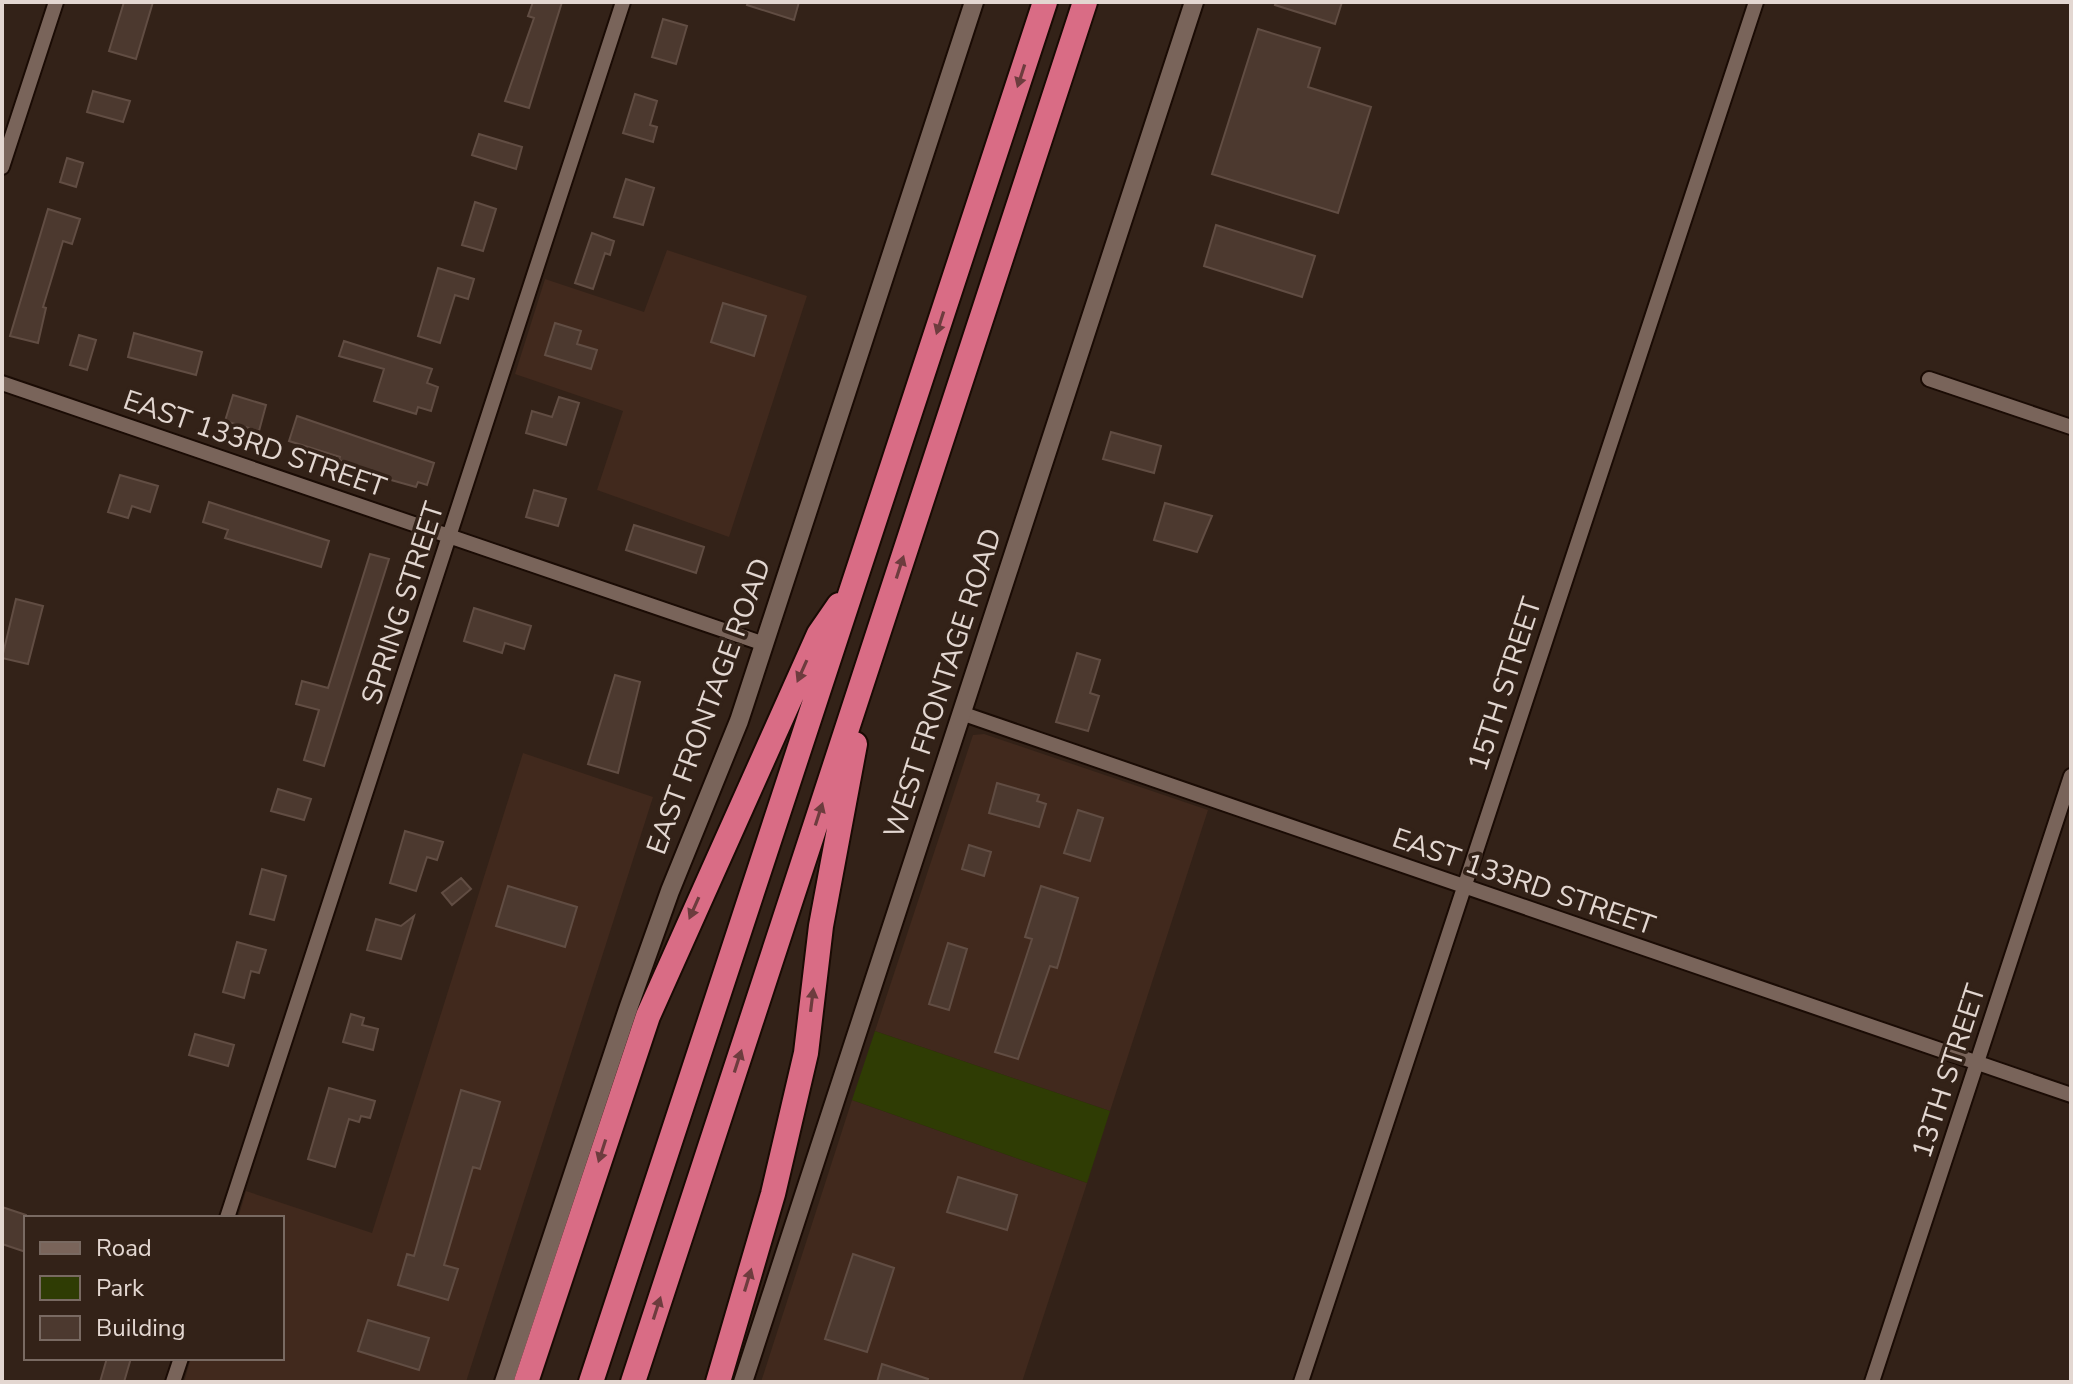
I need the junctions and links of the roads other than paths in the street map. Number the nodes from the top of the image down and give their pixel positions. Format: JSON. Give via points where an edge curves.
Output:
{"nodes":[{"id":1,"x":56,"y":2,"type":"edge"},
{"id":2,"x":623,"y":2,"type":"edge"},
{"id":3,"x":974,"y":2,"type":"edge"},
{"id":4,"x":1045,"y":2,"type":"edge"},
{"id":5,"x":1085,"y":2,"type":"edge"},
{"id":6,"x":1194,"y":2,"type":"edge"},
{"id":7,"x":1756,"y":2,"type":"edge"},
{"id":8,"x":2,"y":167,"type":"edge"},
{"id":9,"x":1929,"y":379,"type":"dead end"},
{"id":10,"x":2,"y":383,"type":"edge"},
{"id":11,"x":2071,"y":427,"type":"edge"},
{"id":12,"x":451,"y":539,"type":"junction"},
{"id":13,"x":856,"y":580,"type":"junction"},
{"id":14,"x":764,"y":644,"type":"junction"},
{"id":15,"x":874,"y":646,"type":"junction"},
{"id":16,"x":961,"y":713,"type":"junction"},
{"id":17,"x":2071,"y":776,"type":"edge"},
{"id":18,"x":1463,"y":889,"type":"junction"},
{"id":19,"x":1979,"y":1063,"type":"junction"},
{"id":20,"x":2071,"y":1095,"type":"edge"},
{"id":21,"x":228,"y":1216,"type":"edge"},
{"id":22,"x":180,"y":1360,"type":"edge"},
{"id":23,"x":173,"y":1382,"type":"edge"},
{"id":24,"x":504,"y":1382,"type":"edge"},
{"id":25,"x":526,"y":1382,"type":"edge"},
{"id":26,"x":591,"y":1382,"type":"edge"},
{"id":27,"x":633,"y":1382,"type":"edge"},
{"id":28,"x":718,"y":1382,"type":"edge"},
{"id":29,"x":743,"y":1382,"type":"edge"},
{"id":30,"x":1301,"y":1382,"type":"edge"},
{"id":31,"x":1872,"y":1382,"type":"edge"}],
"edges":[{"from":1,"to":8,"type":"street"},
{"from":2,"to":12,"type":"street","name":"SPRING STREET"},
{"from":3,"to":14,"type":"street","name":"EAST FRONTAGE ROAD"},
{"from":4,"to":13,"type":"highway","one_way":true},
{"from":15,"to":5,"type":"highway","one_way":true},
{"from":6,"to":16,"type":"street","name":"WEST FRONTAGE ROAD"},
{"from":7,"to":18,"type":"street","name":"15TH STREET"},
{"from":9,"to":11,"type":"street"},
{"from":10,"to":12,"type":"street","name":"EAST 133RD STREET"},
{"from":12,"to":14,"type":"street","name":"EAST 133RD STREET"},
{"from":12,"to":21,"type":"street","name":"SPRING STREET"},
{"from":13,"to":25,"type":"highway","one_way":true,"via":[[819,634],[662,982]]},
{"from":13,"to":26,"type":"highway"},
{"from":14,"to":24,"type":"street","name":"EAST FRONTAGE ROAD","via":[[629,1006]]},
{"from":27,"to":15,"type":"highway","one_way":true},
{"from":28,"to":15,"type":"highway","one_way":true,"via":[[773,1194],[806,1053],[821,926]]},
{"from":16,"to":18,"type":"street","name":"EAST 133RD STREET"},
{"from":16,"to":29,"type":"street","name":"WEST FRONTAGE ROAD"},
{"from":17,"to":19,"type":"street","name":"13TH STREET"},
{"from":18,"to":19,"type":"street","name":"EAST 133RD STREET"},
{"from":18,"to":30,"type":"street","name":"15TH STREET"},
{"from":19,"to":20,"type":"street","name":"EAST 133RD STREET"},
{"from":19,"to":31,"type":"street","name":"13TH STREET"},
{"from":22,"to":23,"type":"street"}]}
